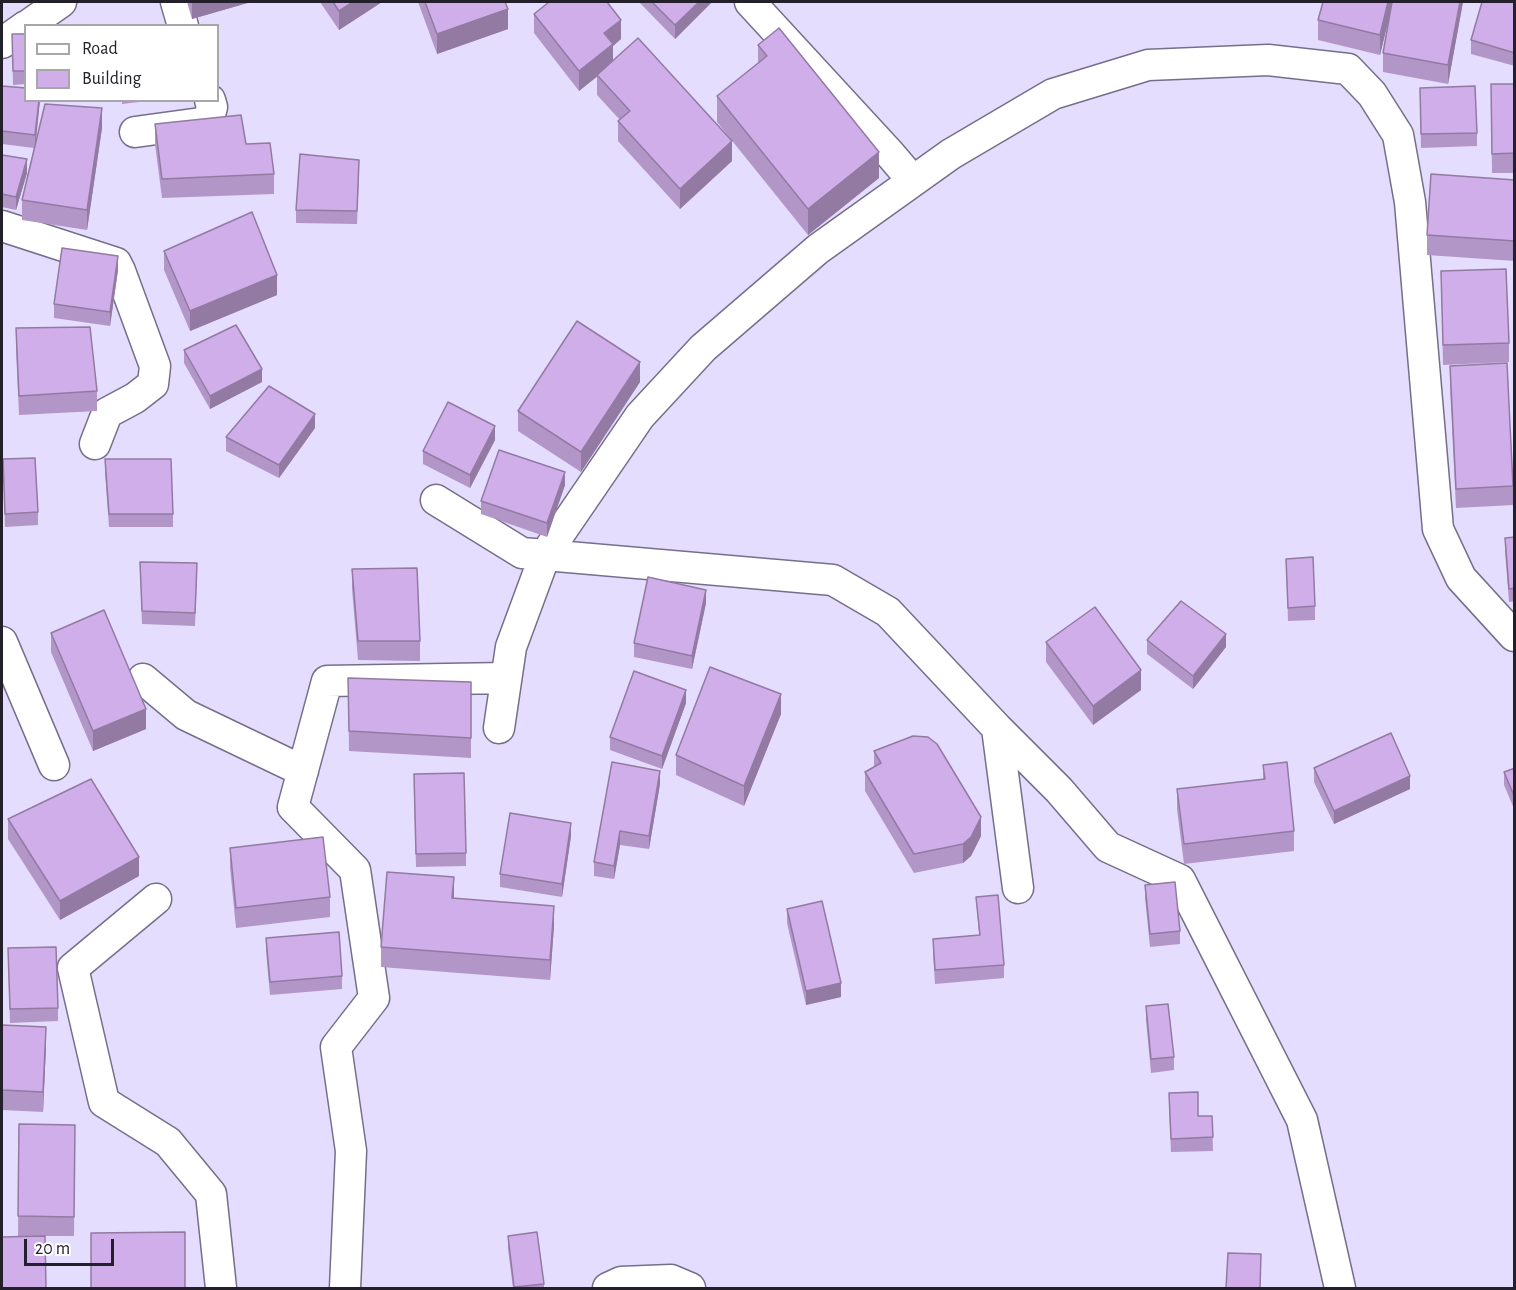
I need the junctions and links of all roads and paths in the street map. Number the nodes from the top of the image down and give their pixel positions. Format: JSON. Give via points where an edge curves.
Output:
{"nodes":[{"id":1,"x":61,"y":2,"type":"edge"},
{"id":2,"x":176,"y":2,"type":"edge"},
{"id":3,"x":750,"y":2,"type":"edge"},
{"id":4,"x":29,"y":24,"type":"edge"},
{"id":5,"x":182,"y":24,"type":"edge"},
{"id":6,"x":24,"y":27,"type":"edge"},
{"id":7,"x":2,"y":43,"type":"edge"},
{"id":8,"x":211,"y":102,"type":"edge"},
{"id":9,"x":135,"y":132,"type":"dead end"},
{"id":10,"x":913,"y":181,"type":"junction"},
{"id":11,"x":2,"y":226,"type":"edge"},
{"id":12,"x":95,"y":444,"type":"dead end"},
{"id":13,"x":436,"y":500,"type":"dead end"},
{"id":14,"x":545,"y":555,"type":"junction"},
{"id":15,"x":1515,"y":636,"type":"edge"},
{"id":16,"x":2,"y":642,"type":"edge"},
{"id":17,"x":506,"y":678,"type":"junction"},
{"id":18,"x":143,"y":679,"type":"dead end"},
{"id":19,"x":499,"y":728,"type":"dead end"},
{"id":20,"x":997,"y":728,"type":"junction"},
{"id":21,"x":54,"y":765,"type":"dead end"},
{"id":22,"x":303,"y":771,"type":"junction"},
{"id":23,"x":1018,"y":888,"type":"dead end"},
{"id":24,"x":156,"y":899,"type":"dead end"},
{"id":25,"x":617,"y":1286,"type":"edge"},
{"id":26,"x":221,"y":1288,"type":"edge"},
{"id":27,"x":345,"y":1288,"type":"edge"},
{"id":28,"x":690,"y":1288,"type":"edge"},
{"id":29,"x":1340,"y":1288,"type":"edge"}],
"edges":[{"from":1,"to":4,"type":"street"},
{"from":2,"to":5,"type":"street"},
{"from":3,"to":10,"type":"street"},
{"from":6,"to":7,"type":"street"},
{"from":8,"to":9,"type":"street","via":[[208,122]]},
{"from":10,"to":14,"type":"street","via":[[818,249],[703,348],[640,416]]},
{"from":10,"to":15,"type":"street","via":[[1053,94],[1148,65],[1268,60],[1348,69],[1372,94],[1398,135],[1410,202],[1438,529],[1461,578]]},
{"from":11,"to":12,"type":"street","via":[[116,263],[120,271],[155,366],[153,384],[107,413]]},
{"from":13,"to":14,"type":"street","via":[[522,553]]},
{"from":14,"to":17,"type":"street","via":[[511,647]]},
{"from":14,"to":20,"type":"street","via":[[833,580],[888,612]]},
{"from":16,"to":21,"type":"street"},
{"from":17,"to":19,"type":"street"},
{"from":17,"to":22,"type":"street","via":[[327,681]]},
{"from":18,"to":22,"type":"street","via":[[186,715]]},
{"from":20,"to":23,"type":"street"},
{"from":20,"to":29,"type":"street","via":[[1059,790],[1108,847],[1180,880],[1302,1120]]},
{"from":22,"to":27,"type":"street","via":[[293,807],[355,870],[374,998],[336,1047],[351,1151]]},
{"from":24,"to":26,"type":"street","via":[[73,968],[104,1102],[168,1142],[212,1194]]},
{"from":25,"to":28,"type":"street","via":[[671,1280]]}]}
